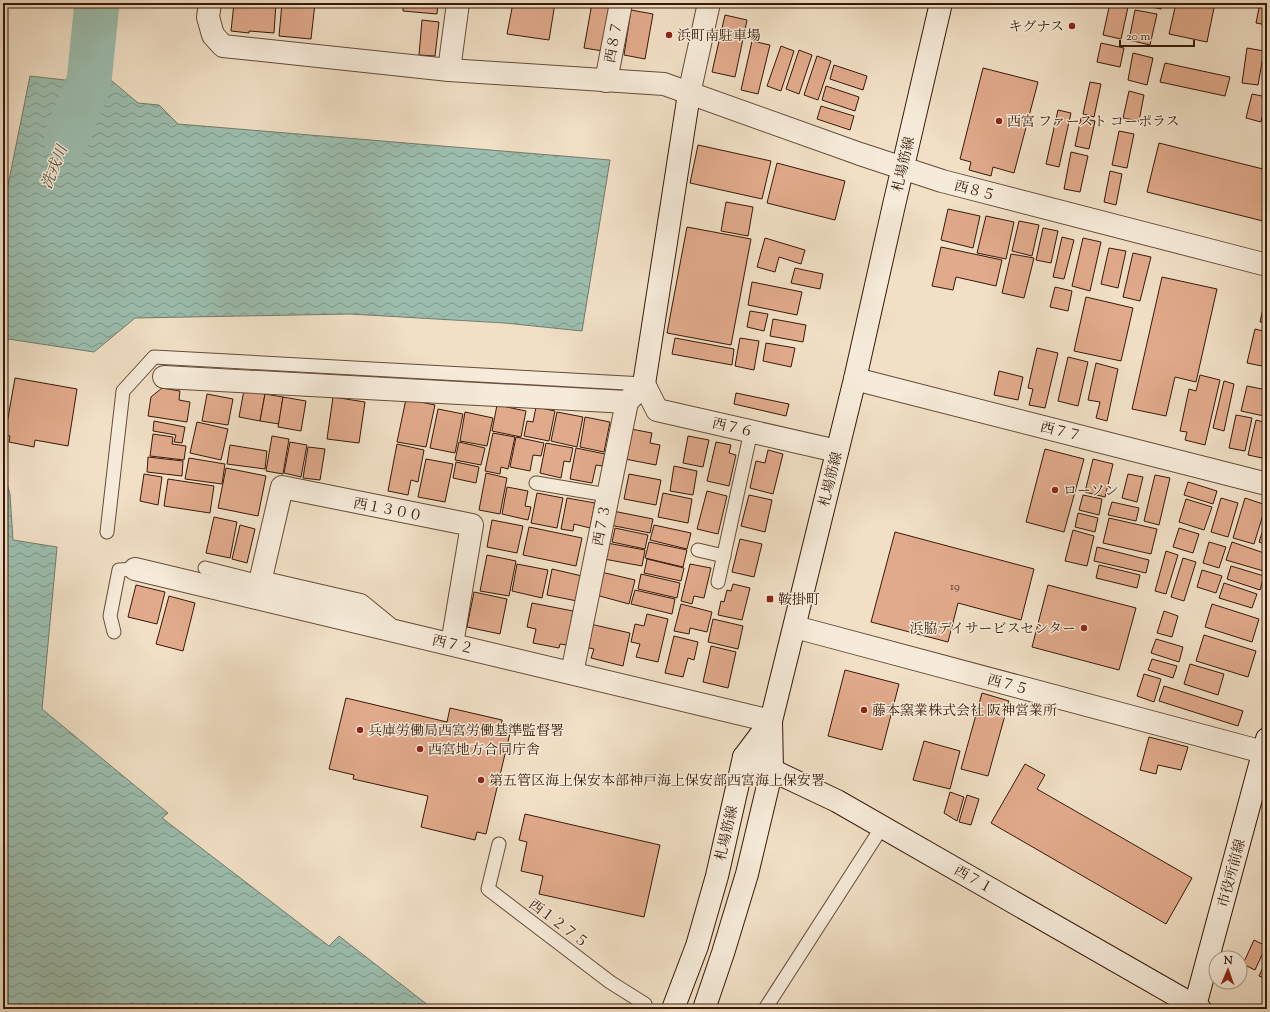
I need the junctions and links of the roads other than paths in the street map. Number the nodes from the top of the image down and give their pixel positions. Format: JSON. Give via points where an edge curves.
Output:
{"nodes":[{"id":1,"x":210,"y":3,"type":"edge"},
{"id":2,"x":458,"y":3,"type":"edge"},
{"id":3,"x":621,"y":3,"type":"edge"},
{"id":4,"x":709,"y":3,"type":"edge"},
{"id":5,"x":941,"y":3,"type":"edge"},
{"id":6,"x":449,"y":70,"type":"junction"},
{"id":7,"x":606,"y":81,"type":"junction"},
{"id":8,"x":690,"y":94,"type":"junction"},
{"id":9,"x":902,"y":168,"type":"junction"},
{"id":10,"x":1267,"y":266,"type":"edge"},
{"id":11,"x":164,"y":377,"type":"dead end"},
{"id":12,"x":855,"y":379,"type":"junction"},
{"id":13,"x":644,"y":384,"type":"junction"},
{"id":14,"x":627,"y":402,"type":"junction"},
{"id":15,"x":751,"y":431,"type":"junction"},
{"id":16,"x":837,"y":451,"type":"junction"},
{"id":17,"x":536,"y":483,"type":"dead end"},
{"id":18,"x":1267,"y":484,"type":"edge"},
{"id":19,"x":607,"y":496,"type":"junction"},
{"id":20,"x":107,"y":532,"type":"dead end"},
{"id":21,"x":698,"y":550,"type":"dead end"},
{"id":22,"x":724,"y":556,"type":"junction"},
{"id":23,"x":204,"y":568,"type":"dead end"},
{"id":24,"x":135,"y":569,"type":"joint"},
{"id":25,"x":260,"y":582,"type":"junction"},
{"id":26,"x":718,"y":582,"type":"dead end"},
{"id":27,"x":795,"y":627,"type":"junction"},
{"id":28,"x":390,"y":630,"type":"junction"},
{"id":29,"x":114,"y":632,"type":"dead end"},
{"id":30,"x":452,"y":644,"type":"junction"},
{"id":31,"x":572,"y":673,"type":"junction"},
{"id":32,"x":770,"y":721,"type":"junction"},
{"id":33,"x":1266,"y":748,"type":"edge"},
{"id":34,"x":744,"y":757,"type":"junction"},
{"id":35,"x":772,"y":769,"type":"junction"},
{"id":36,"x":882,"y":827,"type":"junction"},
{"id":37,"x":499,"y":844,"type":"dead end"},
{"id":38,"x":1198,"y":1008,"type":"edge"},
{"id":39,"x":642,"y":1009,"type":"edge"},
{"id":40,"x":673,"y":1009,"type":"edge"},
{"id":41,"x":704,"y":1009,"type":"edge"},
{"id":42,"x":766,"y":1009,"type":"edge"}],
"edges":[{"from":1,"to":6,"type":"street","name":"西８５","via":[[208,17],[213,35],[223,46]]},
{"from":2,"to":6,"type":"street"},
{"from":3,"to":7,"type":"street","name":"西８７"},
{"from":4,"to":8,"type":"street"},
{"from":5,"to":9,"type":"street","name":"札場筋線"},
{"from":6,"to":7,"type":"street","name":"西８５"},
{"from":7,"to":8,"type":"street","name":"西８５","via":[[664,84]]},
{"from":8,"to":9,"type":"street","name":"西８５"},
{"from":8,"to":13,"type":"street"},
{"from":9,"to":10,"type":"street","name":"西８５","via":[[942,181]]},
{"from":9,"to":12,"type":"street","name":"札場筋線"},
{"from":11,"to":14,"type":"street"},
{"from":12,"to":16,"type":"street","name":"札場筋線"},
{"from":12,"to":18,"type":"street","name":"西７７"},
{"from":13,"to":14,"type":"street"},
{"from":13,"to":15,"type":"street","name":"西７６","via":[[657,410]]},
{"from":13,"to":20,"type":"lane","via":[[154,357],[123,391]]},
{"from":14,"to":19,"type":"street","name":"西７３"},
{"from":15,"to":16,"type":"street","name":"西７６"},
{"from":15,"to":22,"type":"lane"},
{"from":16,"to":27,"type":"street","name":"札場筋線"},
{"from":17,"to":19,"type":"lane"},
{"from":19,"to":31,"type":"street","name":"西７３"},
{"from":21,"to":22,"type":"lane"},
{"from":22,"to":26,"type":"lane"},
{"from":23,"to":25,"type":"lane"},
{"from":24,"to":28,"type":"street","name":"西７２"},
{"from":24,"to":29,"type":"lane","via":[[118,570],[110,616]]},
{"from":25,"to":28,"type":"street","via":[[360,605]]},
{"from":25,"to":30,"type":"street","name":"西１３００","via":[[282,487],[472,525]]},
{"from":27,"to":32,"type":"street","name":"札場筋線"},
{"from":27,"to":33,"type":"street","name":"西７５"},
{"from":28,"to":30,"type":"street","name":"西７２"},
{"from":30,"to":31,"type":"street","name":"西７２"},
{"from":31,"to":32,"type":"street","name":"西７２"},
{"from":32,"to":34,"type":"street","name":"札場筋線"},
{"from":32,"to":35,"type":"street"},
{"from":33,"to":38,"type":"street","name":"市役所前線"},
{"from":34,"to":35,"type":"street","name":"西７１"},
{"from":34,"to":40,"type":"street","name":"札場筋線","via":[[717,876],[697,946]]},
{"from":35,"to":36,"type":"street","name":"西７１","via":[[837,801]]},
{"from":35,"to":41,"type":"street","via":[[747,874]]},
{"from":36,"to":38,"type":"street","name":"西７１"},
{"from":36,"to":42,"type":"lane"},
{"from":37,"to":39,"type":"lane","name":"西１２７５","via":[[488,888],[610,982],[645,1004]]}]}
